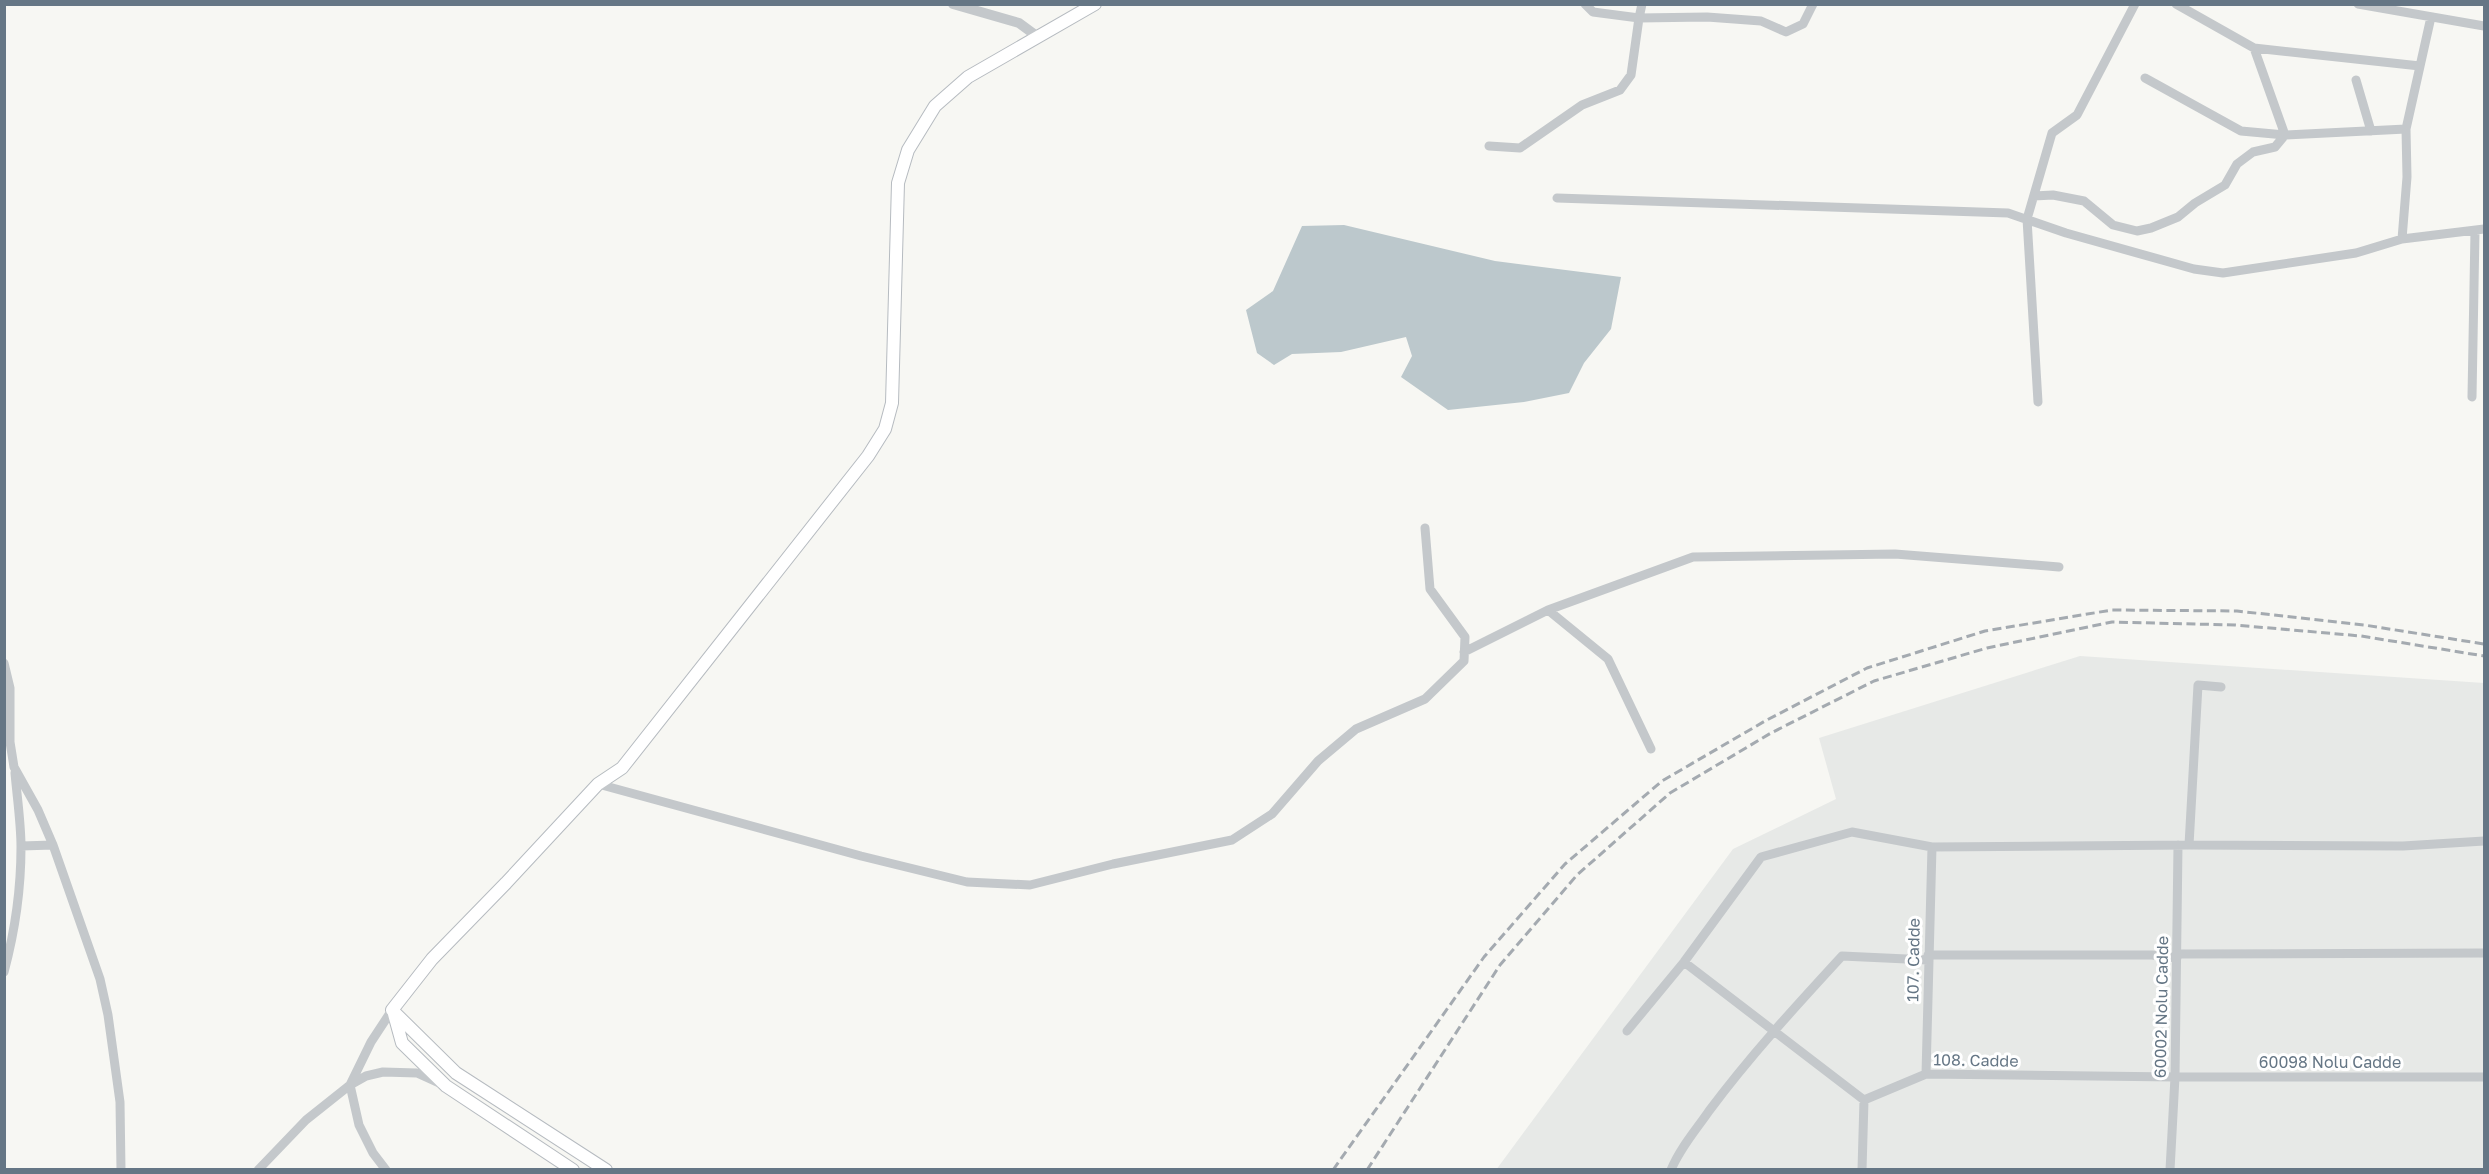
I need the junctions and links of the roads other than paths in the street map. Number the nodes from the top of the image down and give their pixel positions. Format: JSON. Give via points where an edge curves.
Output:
{"nodes":[{"id":1,"x":952,"y":4,"type":"edge"},
{"id":2,"x":1095,"y":4,"type":"edge"},
{"id":3,"x":1585,"y":4,"type":"edge"},
{"id":4,"x":1642,"y":4,"type":"edge"},
{"id":5,"x":1813,"y":4,"type":"edge"},
{"id":6,"x":2135,"y":4,"type":"edge"},
{"id":7,"x":2176,"y":4,"type":"edge"},
{"id":8,"x":2358,"y":4,"type":"edge"},
{"id":9,"x":2413,"y":9,"type":"edge"},
{"id":10,"x":2431,"y":17,"type":"junction"},
{"id":11,"x":1639,"y":18,"type":"junction"},
{"id":12,"x":2484,"y":26,"type":"edge"},
{"id":13,"x":1038,"y":37,"type":"junction"},
{"id":14,"x":2254,"y":48,"type":"junction"},
{"id":15,"x":2420,"y":66,"type":"junction"},
{"id":16,"x":2145,"y":78,"type":"dead end"},
{"id":17,"x":2356,"y":80,"type":"dead end"},
{"id":18,"x":2406,"y":129,"type":"junction"},
{"id":19,"x":2371,"y":131,"type":"junction"},
{"id":20,"x":2285,"y":135,"type":"junction"},
{"id":21,"x":1489,"y":146,"type":"dead end"},
{"id":22,"x":2034,"y":196,"type":"junction"},
{"id":23,"x":1557,"y":198,"type":"dead end"},
{"id":24,"x":2027,"y":219,"type":"junction"},
{"id":25,"x":2480,"y":230,"type":"edge"},
{"id":26,"x":2402,"y":239,"type":"junction"},
{"id":27,"x":2472,"y":397,"type":"dead end"},
{"id":28,"x":2038,"y":402,"type":"dead end"},
{"id":29,"x":1425,"y":528,"type":"dead end"},
{"id":30,"x":2059,"y":567,"type":"dead end"},
{"id":31,"x":1548,"y":610,"type":"junction"},
{"id":32,"x":1464,"y":652,"type":"junction"},
{"id":33,"x":4,"y":663,"type":"edge"},
{"id":34,"x":2221,"y":687,"type":"dead end"},
{"id":35,"x":1651,"y":749,"type":"dead end"},
{"id":36,"x":14,"y":767,"type":"junction"},
{"id":37,"x":598,"y":784,"type":"junction"},
{"id":38,"x":2484,"y":841,"type":"edge"},
{"id":39,"x":53,"y":845,"type":"junction"},
{"id":40,"x":2178,"y":845,"type":"junction"},
{"id":41,"x":2189,"y":845,"type":"junction"},
{"id":42,"x":21,"y":846,"type":"junction"},
{"id":43,"x":1932,"y":847,"type":"junction"},
{"id":44,"x":2484,"y":953,"type":"edge"},
{"id":45,"x":2177,"y":956,"type":"junction"},
{"id":46,"x":1928,"y":957,"type":"junction"},
{"id":47,"x":1684,"y":962,"type":"junction"},
{"id":48,"x":4,"y":972,"type":"edge"},
{"id":49,"x":392,"y":1010,"type":"junction"},
{"id":50,"x":1773,"y":1030,"type":"junction"},
{"id":51,"x":1627,"y":1031,"type":"dead end"},
{"id":52,"x":1926,"y":1074,"type":"junction"},
{"id":53,"x":2175,"y":1077,"type":"junction"},
{"id":54,"x":2484,"y":1077,"type":"edge"},
{"id":55,"x":350,"y":1085,"type":"junction"},
{"id":56,"x":446,"y":1086,"type":"junction"},
{"id":57,"x":1864,"y":1100,"type":"junction"},
{"id":58,"x":122,"y":1170,"type":"edge"},
{"id":59,"x":258,"y":1170,"type":"edge"},
{"id":60,"x":386,"y":1170,"type":"edge"},
{"id":61,"x":573,"y":1170,"type":"edge"},
{"id":62,"x":606,"y":1170,"type":"edge"},
{"id":63,"x":1671,"y":1170,"type":"edge"},
{"id":64,"x":1862,"y":1170,"type":"edge"},
{"id":65,"x":2170,"y":1170,"type":"edge"}],
"edges":[{"from":1,"to":13,"type":"street","via":[[1019,23]]},
{"from":2,"to":13,"type":"main road"},
{"from":3,"to":11,"type":"street","via":[[1593,12]]},
{"from":4,"to":11,"type":"street"},
{"from":5,"to":11,"type":"street","via":[[1803,24],[1786,32],[1761,21]]},
{"from":6,"to":22,"type":"street","via":[[2077,115],[2052,133]]},
{"from":7,"to":14,"type":"street"},
{"from":8,"to":9,"type":"street"},
{"from":9,"to":10,"type":"street"},
{"from":10,"to":12,"type":"street"},
{"from":10,"to":15,"type":"street"},
{"from":11,"to":21,"type":"street","via":[[1631,75],[1620,90],[1582,105],[1520,148]]},
{"from":13,"to":37,"type":"main road","via":[[968,77],[936,106],[908,150],[898,183],[892,404],[885,429],[868,456],[622,768]]},
{"from":14,"to":15,"type":"street"},
{"from":14,"to":20,"type":"street"},
{"from":15,"to":18,"type":"street"},
{"from":16,"to":20,"type":"street","via":[[2241,131]]},
{"from":17,"to":19,"type":"street"},
{"from":18,"to":19,"type":"street"},
{"from":18,"to":26,"type":"street"},
{"from":19,"to":20,"type":"street"},
{"from":20,"to":22,"type":"street","via":[[2275,147],[2253,152],[2237,164],[2225,185],[2178,218],[2151,228],[2137,231],[2113,225],[2084,201]]},
{"from":22,"to":24,"type":"street"},
{"from":23,"to":24,"type":"street","via":[[2008,213]]},
{"from":24,"to":26,"type":"street","via":[[2194,269],[2223,273],[2356,253]]},
{"from":24,"to":28,"type":"street"},
{"from":25,"to":26,"type":"street"},
{"from":25,"to":27,"type":"street"},
{"from":29,"to":32,"type":"street","via":[[1430,589],[1465,637]]},
{"from":30,"to":31,"type":"street","via":[[1895,554],[1693,557]]},
{"from":31,"to":32,"type":"street"},
{"from":31,"to":35,"type":"street","via":[[1608,659]]},
{"from":32,"to":37,"type":"street","via":[[1464,661],[1425,699],[1356,729],[1318,761],[1272,814],[1232,840],[1030,885],[967,882]]},
{"from":33,"to":36,"type":"street","via":[[10,688]]},
{"from":34,"to":41,"type":"street","via":[[2198,685]]},
{"from":36,"to":39,"type":"street"},
{"from":36,"to":42,"type":"street"},
{"from":37,"to":49,"type":"main road","via":[[432,959]]},
{"from":38,"to":41,"type":"street","via":[[2403,846]]},
{"from":39,"to":42,"type":"street"},
{"from":39,"to":58,"type":"street","via":[[100,979],[108,1015],[120,1102]]},
{"from":40,"to":41,"type":"street"},
{"from":40,"to":43,"type":"street"},
{"from":40,"to":45,"type":"street","name":"60002 Nolu Cadde"},
{"from":42,"to":48,"type":"street","via":[[18,898]]},
{"from":43,"to":46,"type":"street","name":"107. Cadde"},
{"from":43,"to":47,"type":"street","via":[[1852,832],[1761,857]]},
{"from":44,"to":45,"type":"street"},
{"from":45,"to":46,"type":"street"},
{"from":45,"to":53,"type":"street","name":"60002 Nolu Cadde"},
{"from":46,"to":50,"type":"street","via":[[1842,956]]},
{"from":46,"to":52,"type":"street","name":"107. Cadde"},
{"from":47,"to":50,"type":"street"},
{"from":47,"to":51,"type":"street"},
{"from":49,"to":55,"type":"street"},
{"from":49,"to":56,"type":"main road","via":[[402,1043]]},
{"from":49,"to":62,"type":"main road","via":[[456,1073]]},
{"from":50,"to":57,"type":"street"},
{"from":50,"to":63,"type":"street","via":[[1684,1146]]},
{"from":52,"to":53,"type":"street","name":"108. Cadde"},
{"from":52,"to":57,"type":"street","name":"108. Cadde"},
{"from":53,"to":54,"type":"street","name":"60098 Nolu Cadde"},
{"from":53,"to":65,"type":"street","name":"60002 Nolu Cadde"},
{"from":55,"to":56,"type":"street","via":[[383,1072],[417,1073]]},
{"from":55,"to":59,"type":"street","via":[[306,1120]]},
{"from":55,"to":60,"type":"street","via":[[359,1125]]},
{"from":56,"to":61,"type":"main road"},
{"from":57,"to":64,"type":"street"}]}
